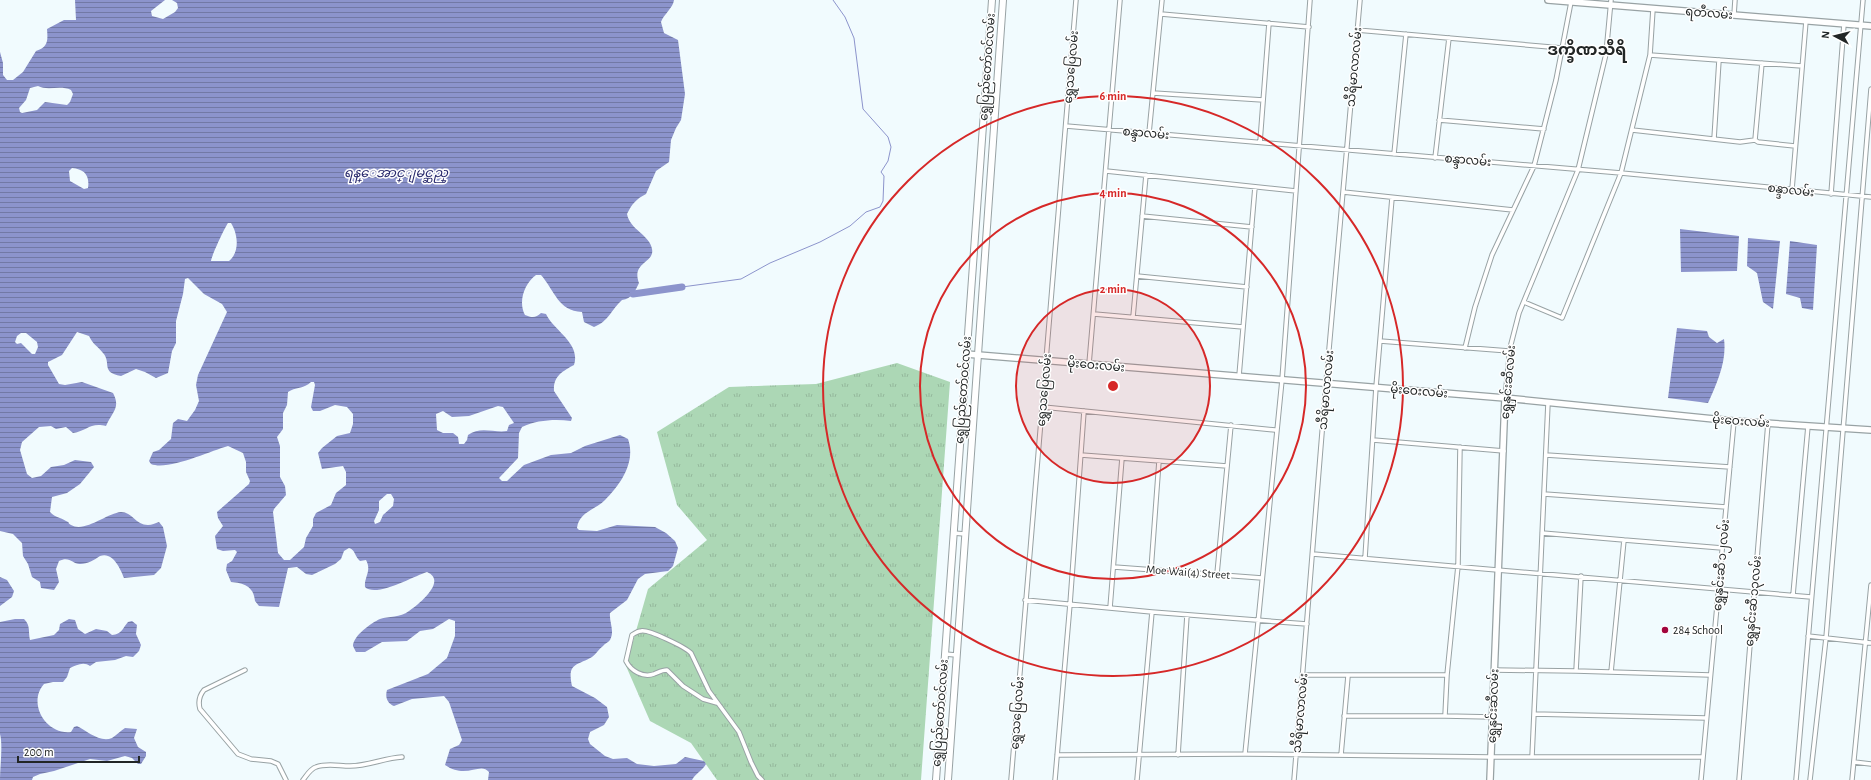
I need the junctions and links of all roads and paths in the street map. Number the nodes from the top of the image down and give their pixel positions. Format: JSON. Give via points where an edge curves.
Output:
{"nodes":[{"id":1,"x":992,"y":0,"type":"edge"},
{"id":2,"x":1003,"y":0,"type":"edge"},
{"id":3,"x":1076,"y":0,"type":"edge"},
{"id":4,"x":1120,"y":0,"type":"edge"},
{"id":5,"x":1162,"y":0,"type":"edge"},
{"id":6,"x":1310,"y":0,"type":"edge"},
{"id":7,"x":1360,"y":0,"type":"edge"},
{"id":8,"x":1548,"y":0,"type":"edge"},
{"id":9,"x":1735,"y":0,"type":"edge"},
{"id":10,"x":1862,"y":0,"type":"edge"},
{"id":11,"x":1571,"y":2,"type":"junction"},
{"id":12,"x":1611,"y":3,"type":"edge"},
{"id":13,"x":1653,"y":9,"type":"junction"},
{"id":14,"x":1160,"y":14,"type":"junction"},
{"id":15,"x":1734,"y":15,"type":"junction"},
{"id":16,"x":1806,"y":21,"type":"junction"},
{"id":17,"x":1269,"y":23,"type":"junction"},
{"id":18,"x":1844,"y":24,"type":"junction"},
{"id":19,"x":1308,"y":26,"type":"junction"},
{"id":20,"x":1860,"y":26,"type":"junction"},
{"id":21,"x":1871,"y":26,"type":"edge"},
{"id":22,"x":1357,"y":30,"type":"junction"},
{"id":23,"x":1406,"y":34,"type":"junction"},
{"id":24,"x":1449,"y":38,"type":"junction"},
{"id":25,"x":1562,"y":48,"type":"junction"},
{"id":26,"x":1650,"y":55,"type":"junction"},
{"id":27,"x":1719,"y":60,"type":"junction"},
{"id":28,"x":1762,"y":63,"type":"junction"},
{"id":29,"x":1802,"y":66,"type":"junction"},
{"id":30,"x":1871,"y":89,"type":"edge"},
{"id":31,"x":1153,"y":93,"type":"junction"},
{"id":32,"x":1262,"y":100,"type":"junction"},
{"id":33,"x":1439,"y":120,"type":"junction"},
{"id":34,"x":1066,"y":126,"type":"junction"},
{"id":35,"x":1544,"y":129,"type":"junction"},
{"id":36,"x":1109,"y":130,"type":"junction"},
{"id":37,"x":1632,"y":130,"type":"junction"},
{"id":38,"x":1149,"y":133,"type":"junction"},
{"id":39,"x":1714,"y":139,"type":"junction"},
{"id":40,"x":1755,"y":140,"type":"junction"},
{"id":41,"x":1260,"y":142,"type":"junction"},
{"id":42,"x":1300,"y":146,"type":"junction"},
{"id":43,"x":1795,"y":146,"type":"junction"},
{"id":44,"x":1347,"y":150,"type":"junction"},
{"id":45,"x":1394,"y":154,"type":"junction"},
{"id":46,"x":1435,"y":158,"type":"junction"},
{"id":47,"x":1534,"y":166,"type":"junction"},
{"id":48,"x":1578,"y":170,"type":"junction"},
{"id":49,"x":1106,"y":171,"type":"junction"},
{"id":50,"x":1621,"y":173,"type":"junction"},
{"id":51,"x":1146,"y":175,"type":"junction"},
{"id":52,"x":1255,"y":186,"type":"junction"},
{"id":53,"x":1792,"y":189,"type":"junction"},
{"id":54,"x":1296,"y":191,"type":"junction"},
{"id":55,"x":1343,"y":192,"type":"junction"},
{"id":56,"x":1832,"y":194,"type":"junction"},
{"id":57,"x":1846,"y":196,"type":"junction"},
{"id":58,"x":1861,"y":197,"type":"junction"},
{"id":59,"x":1392,"y":198,"type":"junction"},
{"id":60,"x":1871,"y":198,"type":"edge"},
{"id":61,"x":1513,"y":210,"type":"junction"},
{"id":62,"x":1142,"y":216,"type":"junction"},
{"id":63,"x":1252,"y":227,"type":"junction"},
{"id":64,"x":1137,"y":276,"type":"junction"},
{"id":65,"x":1246,"y":287,"type":"junction"},
{"id":66,"x":1524,"y":302,"type":"junction"},
{"id":67,"x":1094,"y":314,"type":"junction"},
{"id":68,"x":1133,"y":318,"type":"junction"},
{"id":69,"x":1243,"y":327,"type":"junction"},
{"id":70,"x":1380,"y":341,"type":"junction"},
{"id":71,"x":1464,"y":348,"type":"junction"},
{"id":72,"x":1509,"y":351,"type":"junction"},
{"id":73,"x":966,"y":354,"type":"junction"},
{"id":74,"x":977,"y":354,"type":"junction"},
{"id":75,"x":1047,"y":360,"type":"junction"},
{"id":76,"x":1089,"y":364,"type":"junction"},
{"id":77,"x":1239,"y":376,"type":"junction"},
{"id":78,"x":1282,"y":380,"type":"junction"},
{"id":79,"x":1326,"y":383,"type":"junction"},
{"id":80,"x":1376,"y":387,"type":"junction"},
{"id":81,"x":1505,"y":398,"type":"junction"},
{"id":82,"x":1548,"y":402,"type":"junction"},
{"id":83,"x":1043,"y":407,"type":"junction"},
{"id":84,"x":1084,"y":411,"type":"junction"},
{"id":85,"x":1734,"y":421,"type":"junction"},
{"id":86,"x":1768,"y":423,"type":"junction"},
{"id":87,"x":1231,"y":426,"type":"junction"},
{"id":88,"x":1808,"y":426,"type":"junction"},
{"id":89,"x":1825,"y":427,"type":"junction"},
{"id":90,"x":1844,"y":428,"type":"junction"},
{"id":91,"x":1275,"y":430,"type":"junction"},
{"id":92,"x":1871,"y":430,"type":"edge"},
{"id":93,"x":1373,"y":440,"type":"junction"},
{"id":94,"x":1460,"y":447,"type":"junction"},
{"id":95,"x":1504,"y":451,"type":"junction"},
{"id":96,"x":1081,"y":455,"type":"junction"},
{"id":97,"x":1546,"y":455,"type":"junction"},
{"id":98,"x":1122,"y":458,"type":"junction"},
{"id":99,"x":1159,"y":461,"type":"junction"},
{"id":100,"x":1227,"y":466,"type":"junction"},
{"id":101,"x":1730,"y":467,"type":"junction"},
{"id":102,"x":1544,"y":494,"type":"junction"},
{"id":103,"x":1726,"y":507,"type":"junction"},
{"id":104,"x":953,"y":533,"type":"junction"},
{"id":105,"x":1542,"y":533,"type":"junction"},
{"id":106,"x":965,"y":534,"type":"junction"},
{"id":107,"x":1624,"y":540,"type":"junction"},
{"id":108,"x":1722,"y":548,"type":"junction"},
{"id":109,"x":1313,"y":554,"type":"junction"},
{"id":110,"x":1365,"y":558,"type":"junction"},
{"id":111,"x":1458,"y":566,"type":"junction"},
{"id":112,"x":1114,"y":567,"type":"junction"},
{"id":113,"x":1499,"y":569,"type":"junction"},
{"id":114,"x":1151,"y":570,"type":"junction"},
{"id":115,"x":1540,"y":573,"type":"junction"},
{"id":116,"x":1217,"y":574,"type":"junction"},
{"id":117,"x":1581,"y":576,"type":"junction"},
{"id":118,"x":1262,"y":578,"type":"junction"},
{"id":119,"x":1621,"y":581,"type":"junction"},
{"id":120,"x":1871,"y":585,"type":"edge"},
{"id":121,"x":1718,"y":589,"type":"junction"},
{"id":122,"x":1754,"y":592,"type":"junction"},
{"id":123,"x":1793,"y":595,"type":"junction"},
{"id":124,"x":1811,"y":597,"type":"junction"},
{"id":125,"x":1025,"y":600,"type":"junction"},
{"id":126,"x":1070,"y":604,"type":"junction"},
{"id":127,"x":1110,"y":608,"type":"junction"},
{"id":128,"x":1152,"y":612,"type":"junction"},
{"id":129,"x":1187,"y":615,"type":"junction"},
{"id":130,"x":1258,"y":621,"type":"junction"},
{"id":131,"x":1307,"y":624,"type":"junction"},
{"id":132,"x":1808,"y":636,"type":"junction"},
{"id":133,"x":1826,"y":638,"type":"junction"},
{"id":134,"x":1866,"y":642,"type":"junction"},
{"id":135,"x":1871,"y":643,"type":"edge"},
{"id":136,"x":945,"y":654,"type":"junction"},
{"id":137,"x":956,"y":655,"type":"junction"},
{"id":138,"x":245,"y":670,"type":"dead end"},
{"id":139,"x":1494,"y":670,"type":"junction"},
{"id":140,"x":1576,"y":671,"type":"junction"},
{"id":141,"x":1536,"y":672,"type":"junction"},
{"id":142,"x":1611,"y":672,"type":"junction"},
{"id":143,"x":1447,"y":675,"type":"junction"},
{"id":144,"x":1303,"y":676,"type":"junction"},
{"id":145,"x":1348,"y":676,"type":"junction"},
{"id":146,"x":1710,"y":676,"type":"junction"},
{"id":147,"x":717,"y":703,"type":"junction"},
{"id":148,"x":1534,"y":714,"type":"junction"},
{"id":149,"x":1344,"y":716,"type":"junction"},
{"id":150,"x":1445,"y":716,"type":"junction"},
{"id":151,"x":1492,"y":717,"type":"junction"},
{"id":152,"x":1706,"y":718,"type":"junction"},
{"id":153,"x":1245,"y":754,"type":"junction"},
{"id":154,"x":1296,"y":754,"type":"junction"},
{"id":155,"x":1057,"y":755,"type":"junction"},
{"id":156,"x":1138,"y":755,"type":"junction"},
{"id":157,"x":1178,"y":755,"type":"junction"},
{"id":158,"x":1340,"y":755,"type":"junction"},
{"id":159,"x":402,"y":757,"type":"dead end"},
{"id":160,"x":1491,"y":757,"type":"junction"},
{"id":161,"x":1532,"y":757,"type":"junction"},
{"id":162,"x":1702,"y":757,"type":"junction"},
{"id":163,"x":1854,"y":762,"type":"junction"},
{"id":164,"x":1871,"y":764,"type":"edge"},
{"id":165,"x":286,"y":780,"type":"edge"},
{"id":166,"x":303,"y":780,"type":"edge"},
{"id":167,"x":762,"y":780,"type":"edge"},
{"id":168,"x":936,"y":780,"type":"edge"},
{"id":169,"x":948,"y":780,"type":"edge"},
{"id":170,"x":1011,"y":780,"type":"edge"},
{"id":171,"x":1055,"y":780,"type":"edge"},
{"id":172,"x":1137,"y":780,"type":"edge"},
{"id":173,"x":1294,"y":780,"type":"edge"},
{"id":174,"x":1490,"y":780,"type":"edge"},
{"id":175,"x":1701,"y":780,"type":"edge"},
{"id":176,"x":1739,"y":780,"type":"edge"},
{"id":177,"x":1796,"y":780,"type":"edge"},
{"id":178,"x":1810,"y":780,"type":"edge"},
{"id":179,"x":1852,"y":780,"type":"edge"}],
"edges":[{"from":1,"to":73,"type":"main road","name":"ရွှေပြည်တော်ဝင်လမ်း"},
{"from":2,"to":74,"type":"main road","name":"ရွှေပြည်တော်ဝင်လမ်း"},
{"from":3,"to":34,"type":"street","name":"ရွှေသပြေလမ်း"},
{"from":4,"to":36,"type":"street"},
{"from":5,"to":14,"type":"street"},
{"from":6,"to":19,"type":"street"},
{"from":7,"to":22,"type":"street","name":"သီရိမာလာလမ်း"},
{"from":8,"to":11,"type":"street","name":"ရတီလမ်း"},
{"from":9,"to":15,"type":"street"},
{"from":10,"to":20,"type":"street"},
{"from":11,"to":12,"type":"street","name":"ရတီလမ်း"},
{"from":11,"to":25,"type":"street"},
{"from":12,"to":13,"type":"street","name":"ရတီလမ်း"},
{"from":12,"to":48,"type":"street","name":"ရွှေနှင်းဆီလမ်း","via":[[1606,54]]},
{"from":13,"to":15,"type":"street","name":"ရတီလမ်း"},
{"from":13,"to":26,"type":"street"},
{"from":14,"to":17,"type":"street"},
{"from":14,"to":31,"type":"street"},
{"from":15,"to":16,"type":"street","name":"ရတီလမ်း"},
{"from":16,"to":18,"type":"street","name":"ရတီလမ်း"},
{"from":16,"to":29,"type":"street"},
{"from":17,"to":19,"type":"street"},
{"from":17,"to":32,"type":"street"},
{"from":18,"to":20,"type":"street","name":"ရတီလမ်း"},
{"from":18,"to":56,"type":"street"},
{"from":19,"to":42,"type":"street"},
{"from":20,"to":21,"type":"street","name":"ရတီလမ်း"},
{"from":20,"to":57,"type":"street"},
{"from":22,"to":23,"type":"street"},
{"from":22,"to":44,"type":"street","name":"သီရိမာလာလမ်း"},
{"from":23,"to":24,"type":"street"},
{"from":23,"to":45,"type":"street"},
{"from":24,"to":25,"type":"street"},
{"from":24,"to":33,"type":"street"},
{"from":25,"to":35,"type":"street"},
{"from":26,"to":27,"type":"street"},
{"from":26,"to":37,"type":"street"},
{"from":27,"to":28,"type":"street"},
{"from":27,"to":39,"type":"street"},
{"from":28,"to":29,"type":"street"},
{"from":28,"to":40,"type":"street"},
{"from":29,"to":43,"type":"street"},
{"from":30,"to":58,"type":"street"},
{"from":31,"to":32,"type":"street"},
{"from":31,"to":38,"type":"street"},
{"from":32,"to":41,"type":"street"},
{"from":33,"to":35,"type":"street"},
{"from":33,"to":46,"type":"street"},
{"from":34,"to":36,"type":"street","name":"စန္ဒာလမ်း"},
{"from":34,"to":75,"type":"street","name":"ရွှေသပြေလမ်း"},
{"from":35,"to":47,"type":"street"},
{"from":36,"to":38,"type":"street","name":"စန္ဒာလမ်း"},
{"from":36,"to":49,"type":"street"},
{"from":37,"to":39,"type":"street"},
{"from":37,"to":50,"type":"street"},
{"from":38,"to":41,"type":"street","name":"စန္ဒာလမ်း"},
{"from":39,"to":40,"type":"street","via":[[1740,142]]},
{"from":40,"to":43,"type":"street"},
{"from":41,"to":42,"type":"street","name":"စန္ဒာလမ်း"},
{"from":42,"to":44,"type":"street","name":"စန္ဒာလမ်း"},
{"from":42,"to":54,"type":"street"},
{"from":43,"to":53,"type":"street"},
{"from":44,"to":45,"type":"street","name":"စန္ဒာလမ်း"},
{"from":44,"to":55,"type":"street","name":"သီရိမာလာလမ်း"},
{"from":45,"to":46,"type":"street","name":"စန္ဒာလမ်း"},
{"from":46,"to":47,"type":"street","name":"စန္ဒာလမ်း"},
{"from":47,"to":48,"type":"street","name":"စန္ဒာလမ်း"},
{"from":47,"to":61,"type":"street"},
{"from":48,"to":50,"type":"street","name":"စန္ဒာလမ်း"},
{"from":48,"to":66,"type":"street","name":"ရွှေနှင်းဆီလမ်း"},
{"from":49,"to":51,"type":"street"},
{"from":49,"to":67,"type":"street"},
{"from":50,"to":53,"type":"street","name":"စန္ဒာလမ်း"},
{"from":50,"to":66,"type":"street","via":[[1562,318]]},
{"from":51,"to":52,"type":"street"},
{"from":51,"to":62,"type":"street"},
{"from":52,"to":54,"type":"street"},
{"from":52,"to":63,"type":"street"},
{"from":53,"to":56,"type":"street","name":"စန္ဒာလမ်း"},
{"from":54,"to":78,"type":"street"},
{"from":55,"to":59,"type":"street"},
{"from":55,"to":79,"type":"street","name":"သီရိမာလာလမ်း"},
{"from":56,"to":57,"type":"street","name":"စန္ဒာလမ်း"},
{"from":57,"to":58,"type":"street","name":"စန္ဒာလမ်း"},
{"from":57,"to":89,"type":"street"},
{"from":58,"to":60,"type":"street","name":"စန္ဒာလမ်း"},
{"from":58,"to":90,"type":"street"},
{"from":59,"to":61,"type":"street"},
{"from":59,"to":70,"type":"street"},
{"from":61,"to":71,"type":"street","via":[[1490,262]]},
{"from":62,"to":63,"type":"street"},
{"from":62,"to":64,"type":"street"},
{"from":63,"to":65,"type":"street"},
{"from":64,"to":65,"type":"street"},
{"from":64,"to":68,"type":"street"},
{"from":65,"to":69,"type":"street"},
{"from":66,"to":72,"type":"street","name":"ရွှေနှင်းဆီလမ်း"},
{"from":67,"to":68,"type":"street"},
{"from":67,"to":76,"type":"street"},
{"from":68,"to":69,"type":"street"},
{"from":69,"to":77,"type":"street"},
{"from":70,"to":71,"type":"street"},
{"from":70,"to":80,"type":"street"},
{"from":71,"to":72,"type":"street"},
{"from":72,"to":81,"type":"street","name":"ရွှေနှင်းဆီလမ်း"},
{"from":73,"to":74,"type":"street","name":"မိုးဝေးလမ်း"},
{"from":73,"to":104,"type":"main road","name":"ရွှေပြည်တော်ဝင်လမ်း"},
{"from":74,"to":75,"type":"street","name":"မိုးဝေးလမ်း"},
{"from":74,"to":106,"type":"main road","name":"ရွှေပြည်တော်ဝင်လမ်း"},
{"from":75,"to":76,"type":"street","name":"မိုးဝေးလမ်း"},
{"from":75,"to":83,"type":"street","name":"ရွှေသပြေလမ်း"},
{"from":76,"to":77,"type":"street","name":"မိုးဝေးလမ်း"},
{"from":77,"to":78,"type":"street","name":"မိုးဝေးလမ်း"},
{"from":78,"to":79,"type":"street","name":"မိုးဝေးလမ်း"},
{"from":78,"to":91,"type":"street"},
{"from":79,"to":80,"type":"street","name":"မိုးဝေးလမ်း"},
{"from":79,"to":109,"type":"street","name":"သီရိမာလာလမ်း"},
{"from":80,"to":81,"type":"street","name":"မိုးဝေးလမ်း"},
{"from":80,"to":93,"type":"street"},
{"from":81,"to":82,"type":"street","name":"မိုးဝေးလမ်း"},
{"from":81,"to":95,"type":"street","name":"ရွှေနှင်းဆီလမ်း"},
{"from":82,"to":85,"type":"street","name":"မိုးဝေးလမ်း"},
{"from":82,"to":97,"type":"street"},
{"from":83,"to":84,"type":"street"},
{"from":83,"to":125,"type":"street","name":"ရွှေသပြေလမ်း"},
{"from":84,"to":87,"type":"street"},
{"from":84,"to":96,"type":"street"},
{"from":85,"to":86,"type":"street","name":"မိုးဝေးလမ်း"},
{"from":85,"to":101,"type":"street","name":"ရွှေနှင်းဆီ ၁၂လမ်း"},
{"from":86,"to":88,"type":"street","name":"မိုးဝေးလမ်း"},
{"from":86,"to":122,"type":"street","name":"ရွှေနှင်းဆီ ၁၃လမ်း"},
{"from":87,"to":91,"type":"street"},
{"from":87,"to":100,"type":"street"},
{"from":88,"to":89,"type":"street","name":"မိုးဝေးလမ်း"},
{"from":88,"to":123,"type":"street"},
{"from":89,"to":90,"type":"street","name":"မိုးဝေးလမ်း"},
{"from":89,"to":124,"type":"street"},
{"from":90,"to":92,"type":"street","name":"မိုးဝေးလမ်း"},
{"from":90,"to":133,"type":"street"},
{"from":91,"to":118,"type":"street"},
{"from":93,"to":94,"type":"street"},
{"from":93,"to":110,"type":"street"},
{"from":94,"to":95,"type":"street"},
{"from":94,"to":111,"type":"street"},
{"from":95,"to":113,"type":"street","name":"ရွှေနှင်းဆီလမ်း"},
{"from":96,"to":98,"type":"street"},
{"from":96,"to":126,"type":"street"},
{"from":97,"to":101,"type":"street"},
{"from":97,"to":102,"type":"street"},
{"from":98,"to":99,"type":"street"},
{"from":98,"to":112,"type":"street"},
{"from":99,"to":100,"type":"street"},
{"from":99,"to":114,"type":"street"},
{"from":100,"to":116,"type":"street"},
{"from":101,"to":103,"type":"street","name":"ရွှေနှင်းဆီ ၁၂လမ်း"},
{"from":102,"to":103,"type":"street"},
{"from":102,"to":105,"type":"street"},
{"from":103,"to":108,"type":"street","name":"ရွှေနှင်းဆီ ၁၂လမ်း"},
{"from":104,"to":106,"type":"street"},
{"from":104,"to":136,"type":"main road","name":"ရွှေပြည်တော်ဝင်လမ်း"},
{"from":105,"to":107,"type":"street"},
{"from":105,"to":115,"type":"street"},
{"from":106,"to":137,"type":"main road","name":"ရွှေပြည်တော်ဝင်လမ်း"},
{"from":107,"to":108,"type":"street"},
{"from":107,"to":119,"type":"street"},
{"from":108,"to":121,"type":"street","name":"ရွှေနှင်းဆီ ၁၂လမ်း"},
{"from":109,"to":110,"type":"street"},
{"from":109,"to":131,"type":"street","name":"သီရိမာလာလမ်း"},
{"from":110,"to":111,"type":"street"},
{"from":111,"to":113,"type":"street"},
{"from":111,"to":143,"type":"street"},
{"from":112,"to":114,"type":"street","name":"Moe Wai(4) Street"},
{"from":112,"to":127,"type":"street"},
{"from":113,"to":115,"type":"street"},
{"from":113,"to":139,"type":"street","name":"ရွှေနှင်းဆီလမ်း"},
{"from":114,"to":116,"type":"street","name":"Moe Wai(4) Street"},
{"from":115,"to":117,"type":"street"},
{"from":115,"to":141,"type":"street"},
{"from":116,"to":118,"type":"street","name":"Moe Wai(4) Street"},
{"from":117,"to":119,"type":"street"},
{"from":117,"to":140,"type":"street"},
{"from":118,"to":130,"type":"street"},
{"from":119,"to":121,"type":"street"},
{"from":119,"to":142,"type":"street"},
{"from":120,"to":134,"type":"street"},
{"from":121,"to":122,"type":"street"},
{"from":121,"to":146,"type":"street","name":"ရွှေနှင်းဆီ ၁၂လမ်း"},
{"from":122,"to":123,"type":"street"},
{"from":122,"to":176,"type":"street","name":"ရွှေနှင်းဆီ ၁၃လမ်း"},
{"from":123,"to":124,"type":"street"},
{"from":124,"to":132,"type":"street"},
{"from":125,"to":126,"type":"street"},
{"from":125,"to":170,"type":"street","name":"ရွှေသပြေလမ်း"},
{"from":126,"to":127,"type":"street"},
{"from":126,"to":155,"type":"street"},
{"from":127,"to":128,"type":"street"},
{"from":128,"to":129,"type":"street"},
{"from":128,"to":156,"type":"street"},
{"from":129,"to":130,"type":"street"},
{"from":129,"to":157,"type":"street"},
{"from":130,"to":131,"type":"street"},
{"from":130,"to":153,"type":"street"},
{"from":131,"to":144,"type":"street","name":"သီရိမာလာလမ်း"},
{"from":132,"to":133,"type":"street"},
{"from":132,"to":177,"type":"street"},
{"from":133,"to":134,"type":"street"},
{"from":133,"to":178,"type":"street"},
{"from":134,"to":135,"type":"street"},
{"from":134,"to":163,"type":"street"},
{"from":136,"to":137,"type":"street"},
{"from":136,"to":168,"type":"main road","name":"ရွှေပြည်တော်ဝင်လမ်း"},
{"from":137,"to":169,"type":"main road","name":"ရွှေပြည်တော်ဝင်လမ်း"},
{"from":138,"to":165,"type":"street","via":[[204,690],[198,702],[200,709],[238,754],[251,759],[271,760],[278,764]]},
{"from":139,"to":141,"type":"street"},
{"from":139,"to":151,"type":"street","name":"ရွှေနှင်းဆီလမ်း"},
{"from":140,"to":141,"type":"street"},
{"from":140,"to":142,"type":"street"},
{"from":141,"to":148,"type":"street"},
{"from":142,"to":146,"type":"street"},
{"from":143,"to":145,"type":"street"},
{"from":143,"to":150,"type":"street"},
{"from":144,"to":145,"type":"street"},
{"from":144,"to":154,"type":"street","name":"သီရိမာလာလမ်း"},
{"from":145,"to":149,"type":"street"},
{"from":146,"to":152,"type":"street","name":"ရွှေနှင်းဆီ ၁၂လမ်း"},
{"from":147,"to":147,"type":"street","via":[[703,699],[683,686],[667,670],[652,675],[638,673],[630,668],[626,661],[632,635],[642,630],[686,648]]},
{"from":147,"to":167,"type":"street","via":[[739,732],[750,762]]},
{"from":148,"to":152,"type":"street"},
{"from":148,"to":161,"type":"street"},
{"from":149,"to":150,"type":"street"},
{"from":149,"to":158,"type":"street"},
{"from":150,"to":151,"type":"street"},
{"from":151,"to":160,"type":"street","name":"ရွှေနှင်းဆီလမ်း"},
{"from":152,"to":162,"type":"street","name":"ရွှေနှင်းဆီ ၁၂လမ်း"},
{"from":153,"to":154,"type":"street"},
{"from":153,"to":157,"type":"street"},
{"from":154,"to":158,"type":"street"},
{"from":154,"to":173,"type":"street","name":"သီရိမာလာလမ်း"},
{"from":155,"to":156,"type":"street"},
{"from":155,"to":171,"type":"street"},
{"from":156,"to":157,"type":"street"},
{"from":156,"to":172,"type":"street"},
{"from":158,"to":160,"type":"street"},
{"from":159,"to":166,"type":"street","via":[[352,766],[316,767]]},
{"from":160,"to":161,"type":"street"},
{"from":160,"to":174,"type":"street","name":"ရွှေနှင်းဆီလမ်း"},
{"from":161,"to":162,"type":"street"},
{"from":162,"to":175,"type":"street","name":"ရွှေနှင်းဆီ ၁၂လမ်း"},
{"from":163,"to":164,"type":"street"},
{"from":163,"to":179,"type":"street"}]}
